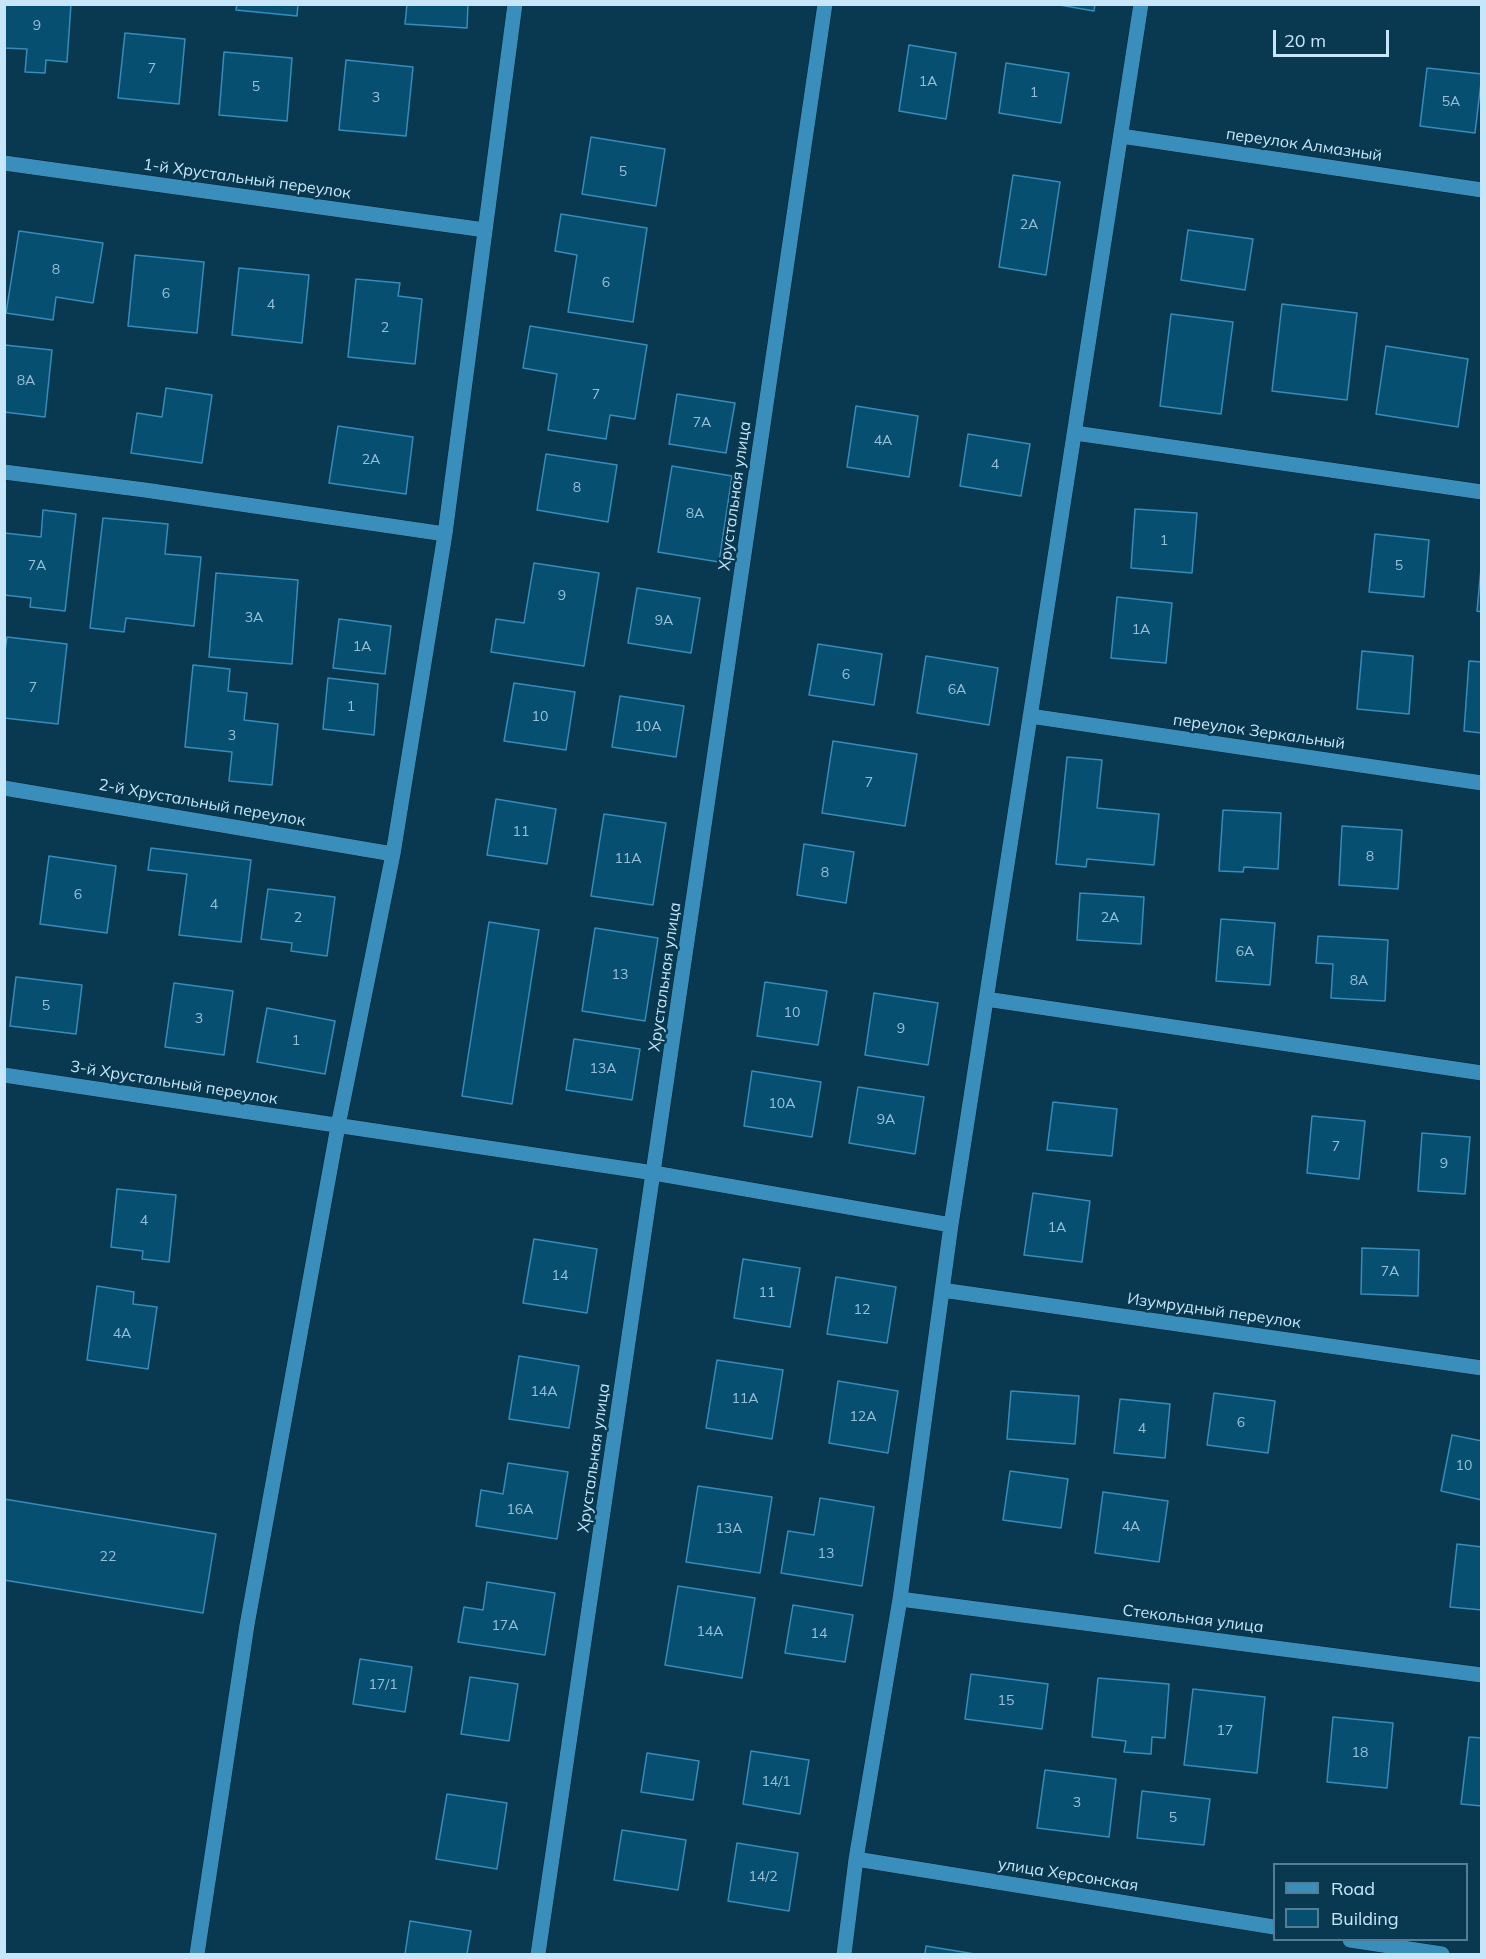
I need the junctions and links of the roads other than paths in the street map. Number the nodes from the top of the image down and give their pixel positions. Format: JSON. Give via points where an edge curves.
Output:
{"nodes":[{"id":1,"x":515,"y":4,"type":"edge"},
{"id":2,"x":825,"y":4,"type":"edge"},
{"id":3,"x":1142,"y":4,"type":"edge"},
{"id":4,"x":1121,"y":136,"type":"junction"},
{"id":5,"x":4,"y":163,"type":"edge"},
{"id":6,"x":1482,"y":190,"type":"edge"},
{"id":7,"x":485,"y":230,"type":"junction"},
{"id":8,"x":1075,"y":434,"type":"junction"},
{"id":9,"x":4,"y":472,"type":"edge"},
{"id":10,"x":1482,"y":492,"type":"edge"},
{"id":11,"x":445,"y":534,"type":"junction"},
{"id":12,"x":1030,"y":716,"type":"junction"},
{"id":13,"x":1482,"y":783,"type":"edge"},
{"id":14,"x":4,"y":788,"type":"edge"},
{"id":15,"x":393,"y":854,"type":"junction"},
{"id":16,"x":986,"y":999,"type":"junction"},
{"id":17,"x":1482,"y":1073,"type":"edge"},
{"id":18,"x":4,"y":1076,"type":"edge"},
{"id":19,"x":338,"y":1126,"type":"junction"},
{"id":20,"x":654,"y":1173,"type":"junction"},
{"id":21,"x":951,"y":1225,"type":"junction"},
{"id":22,"x":942,"y":1290,"type":"junction"},
{"id":23,"x":1482,"y":1368,"type":"edge"},
{"id":24,"x":900,"y":1599,"type":"junction"},
{"id":25,"x":1482,"y":1675,"type":"edge"},
{"id":26,"x":856,"y":1859,"type":"junction"},
{"id":27,"x":1273,"y":1927,"type":"edge"},
{"id":28,"x":1357,"y":1941,"type":"edge"},
{"id":29,"x":196,"y":1954,"type":"edge"},
{"id":30,"x":538,"y":1954,"type":"edge"},
{"id":31,"x":844,"y":1954,"type":"edge"},
{"id":32,"x":1442,"y":1954,"type":"edge"}],
"edges":[{"from":1,"to":7,"type":"street"},
{"from":2,"to":20,"type":"street","name":"Хрустальная улица"},
{"from":3,"to":4,"type":"street"},
{"from":4,"to":6,"type":"street","name":"переулок Алмазный"},
{"from":4,"to":8,"type":"street"},
{"from":5,"to":7,"type":"street","name":"1-й Хрустальный переулок"},
{"from":7,"to":11,"type":"street"},
{"from":8,"to":10,"type":"street"},
{"from":8,"to":12,"type":"street"},
{"from":9,"to":11,"type":"street"},
{"from":11,"to":15,"type":"street"},
{"from":12,"to":13,"type":"street","name":"переулок Зеркальный"},
{"from":12,"to":16,"type":"street"},
{"from":14,"to":15,"type":"street","name":"2-й Хрустальный переулок"},
{"from":15,"to":19,"type":"street"},
{"from":16,"to":17,"type":"street"},
{"from":16,"to":21,"type":"street"},
{"from":18,"to":19,"type":"street","name":"3-й Хрустальный переулок"},
{"from":19,"to":20,"type":"street","name":"3-й Хрустальный переулок"},
{"from":19,"to":29,"type":"street","via":[[247,1625]]},
{"from":20,"to":21,"type":"street","name":"3-й Хрустальный переулок"},
{"from":20,"to":30,"type":"street","name":"Хрустальная улица"},
{"from":21,"to":22,"type":"street"},
{"from":22,"to":23,"type":"street","name":"Изумрудный переулок"},
{"from":22,"to":24,"type":"street"},
{"from":24,"to":25,"type":"street","name":"Стекольная улица"},
{"from":24,"to":26,"type":"street"},
{"from":26,"to":27,"type":"street","name":"улица Херсонская"},
{"from":26,"to":31,"type":"street"},
{"from":28,"to":32,"type":"street"}]}
